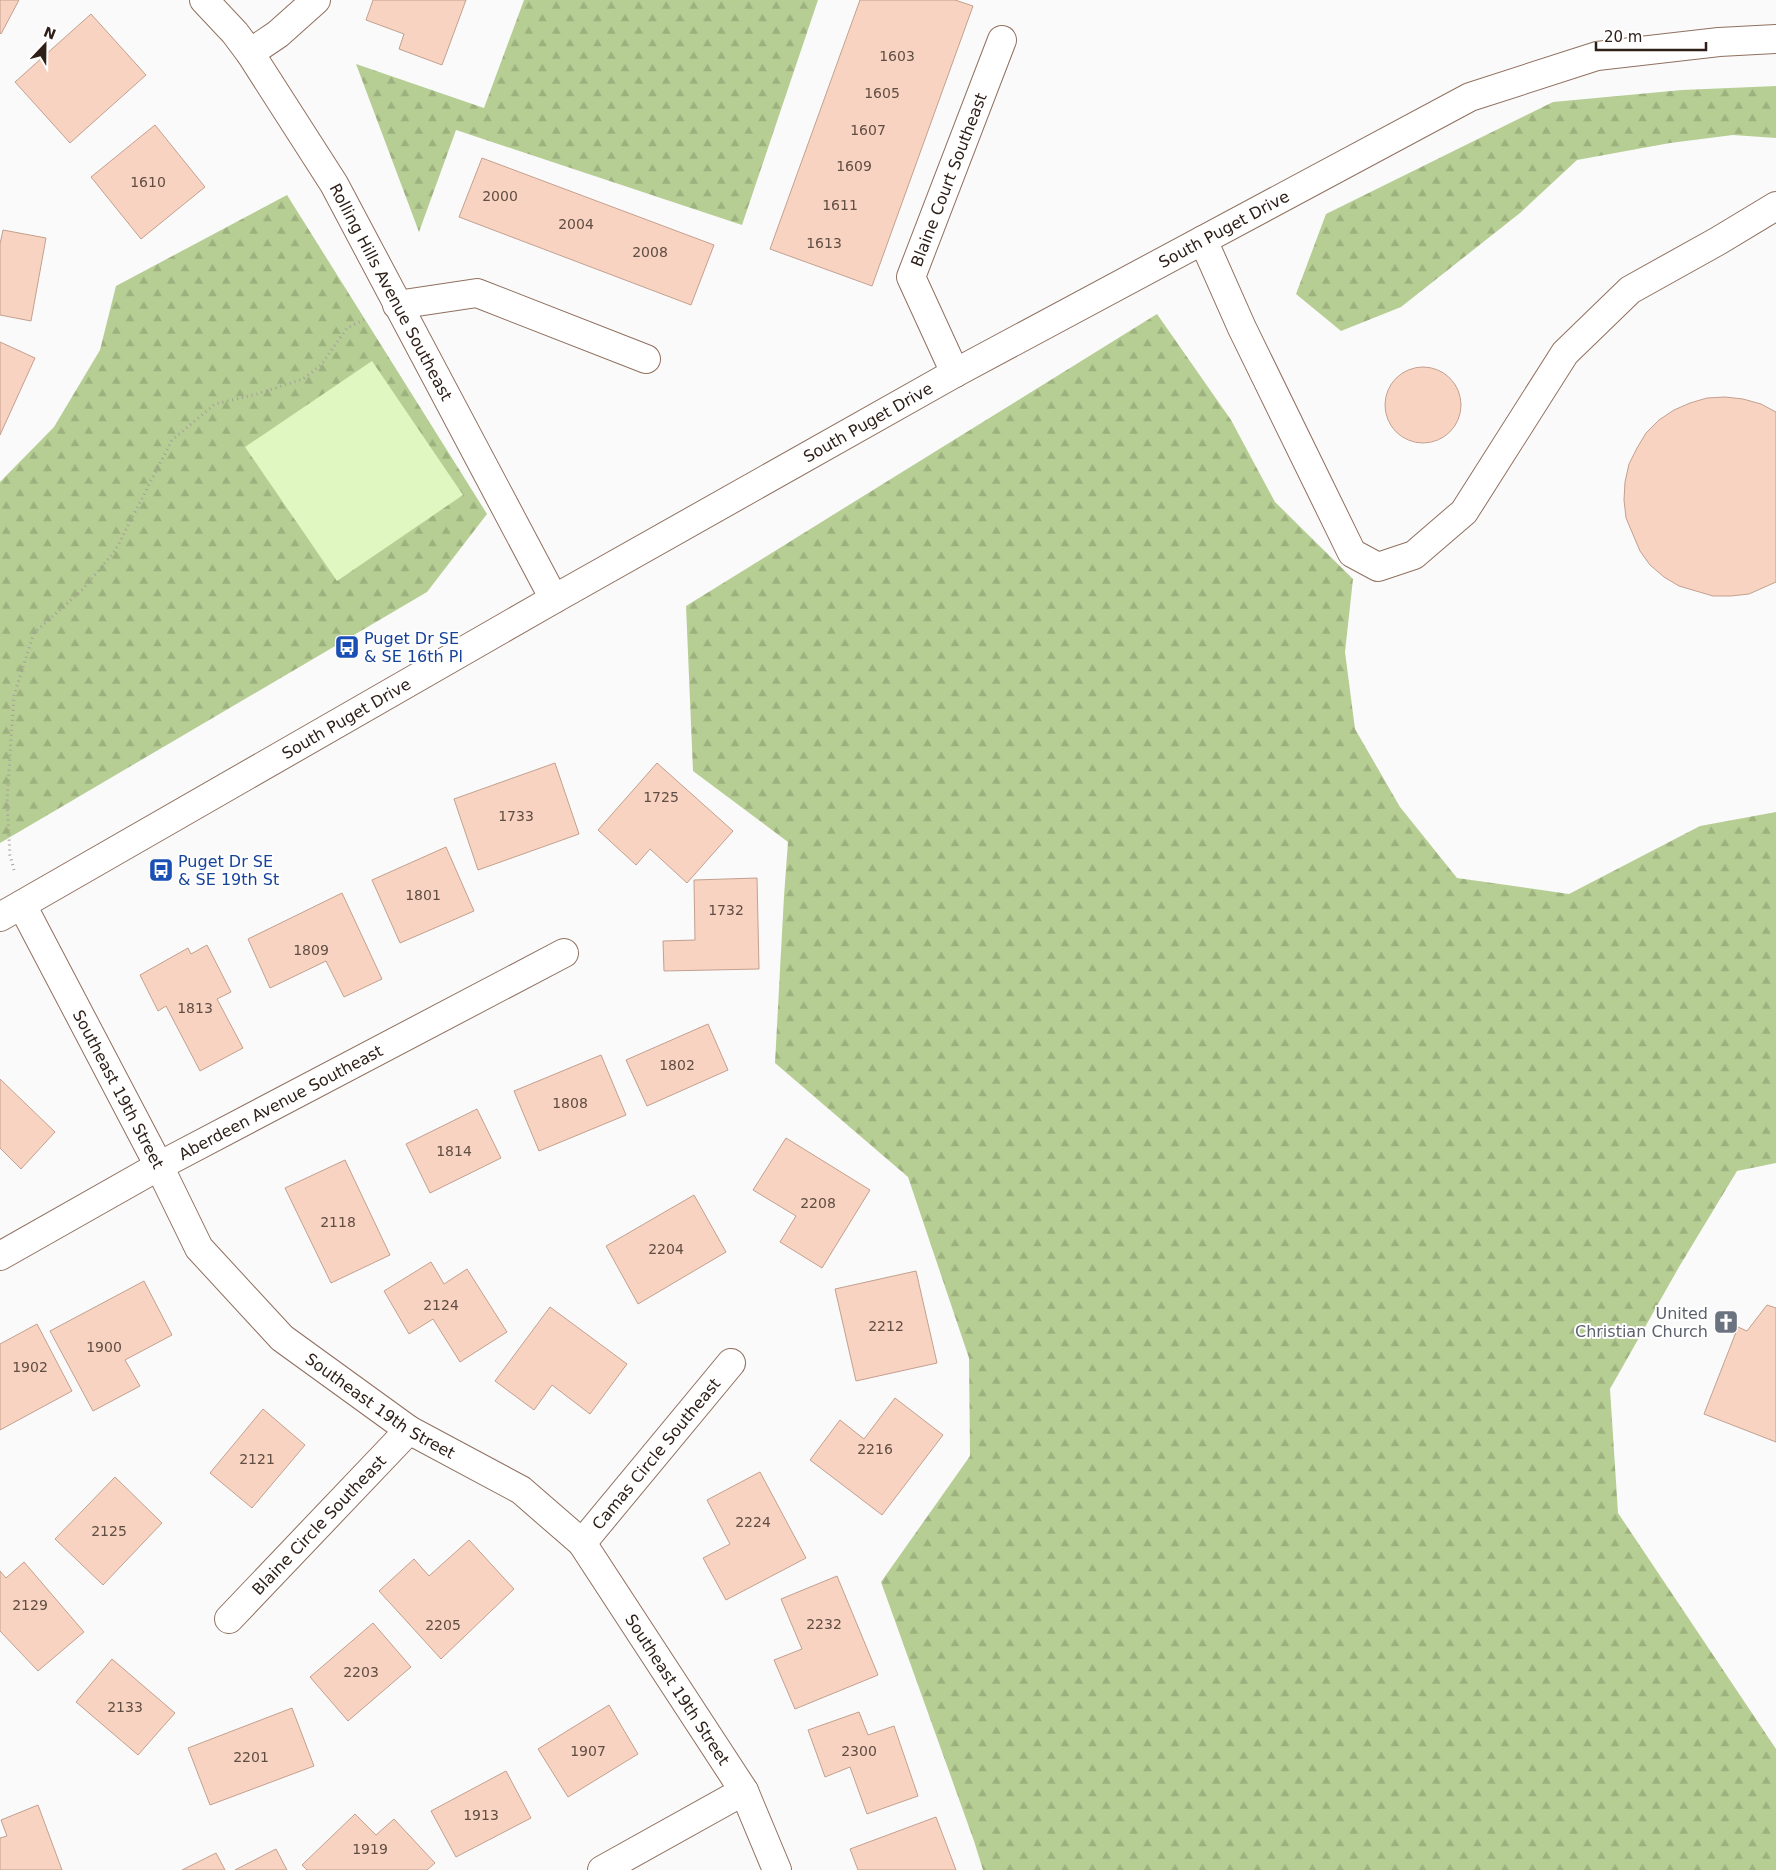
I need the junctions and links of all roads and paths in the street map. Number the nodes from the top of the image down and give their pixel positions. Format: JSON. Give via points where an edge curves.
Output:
{"nodes":[{"id":1,"x":204,"y":0,"type":"edge"},
{"id":2,"x":316,"y":0,"type":"edge"},
{"id":3,"x":1776,"y":39,"type":"edge"},
{"id":4,"x":1002,"y":40,"type":"dead end"},
{"id":5,"x":250,"y":53,"type":"junction"},
{"id":6,"x":1776,"y":206,"type":"edge"},
{"id":7,"x":1203,"y":240,"type":"junction"},
{"id":8,"x":397,"y":304,"type":"junction"},
{"id":9,"x":646,"y":359,"type":"dead end"},
{"id":10,"x":955,"y":372,"type":"junction"},
{"id":11,"x":554,"y":599,"type":"junction"},
{"id":12,"x":11,"y":911,"type":"edge"},
{"id":13,"x":564,"y":953,"type":"dead end"},
{"id":14,"x":159,"y":1166,"type":"junction"},
{"id":15,"x":0,"y":1256,"type":"edge"},
{"id":16,"x":731,"y":1364,"type":"dead end"},
{"id":17,"x":409,"y":1430,"type":"junction"},
{"id":18,"x":582,"y":1544,"type":"junction"},
{"id":19,"x":229,"y":1619,"type":"dead end"},
{"id":20,"x":744,"y":1791,"type":"junction"},
{"id":21,"x":602,"y":1870,"type":"edge"},
{"id":22,"x":777,"y":1870,"type":"edge"}],
"edges":[{"from":1,"to":5,"type":"street","name":"Rolling Hills Avenue Southeast"},
{"from":2,"to":5,"type":"street","via":[[278,34]]},
{"from":3,"to":7,"type":"street","name":"South Puget Drive","via":[[1597,56],[1470,97]]},
{"from":4,"to":10,"type":"street","name":"Blaine Court Southeast","via":[[911,277]]},
{"from":5,"to":8,"type":"street","name":"Rolling Hills Avenue Southeast","via":[[334,184]]},
{"from":6,"to":7,"type":"street","via":[[1630,290],[1565,353],[1464,512],[1414,556],[1378,567],[1352,552],[1242,328]]},
{"from":7,"to":10,"type":"street","name":"South Puget Drive"},
{"from":8,"to":9,"type":"street","via":[[477,293]]},
{"from":8,"to":11,"type":"street","name":"Rolling Hills Avenue Southeast"},
{"from":8,"to":12,"type":"path","via":[[347,328],[321,365],[303,379],[215,404],[172,440],[115,551],[82,590],[34,634],[14,696],[7,801]]},
{"from":10,"to":11,"type":"street","name":"South Puget Drive"},
{"from":11,"to":12,"type":"street","name":"South Puget Drive"},
{"from":12,"to":14,"type":"street","name":"Southeast 19th Street"},
{"from":13,"to":14,"type":"street","name":"Aberdeen Avenue Southeast"},
{"from":14,"to":15,"type":"street","name":"Aberdeen Avenue Southeast"},
{"from":14,"to":17,"type":"street","name":"Southeast 19th Street","via":[[199,1248],[282,1338]]},
{"from":16,"to":18,"type":"street","name":"Camas Circle Southeast"},
{"from":17,"to":18,"type":"street","name":"Southeast 19th Street","via":[[521,1490]]},
{"from":17,"to":19,"type":"street","name":"Blaine Circle Southeast"},
{"from":18,"to":20,"type":"street","name":"Southeast 19th Street"},
{"from":20,"to":21,"type":"street"},
{"from":20,"to":22,"type":"street","name":"Southeast 19th Street"}]}
